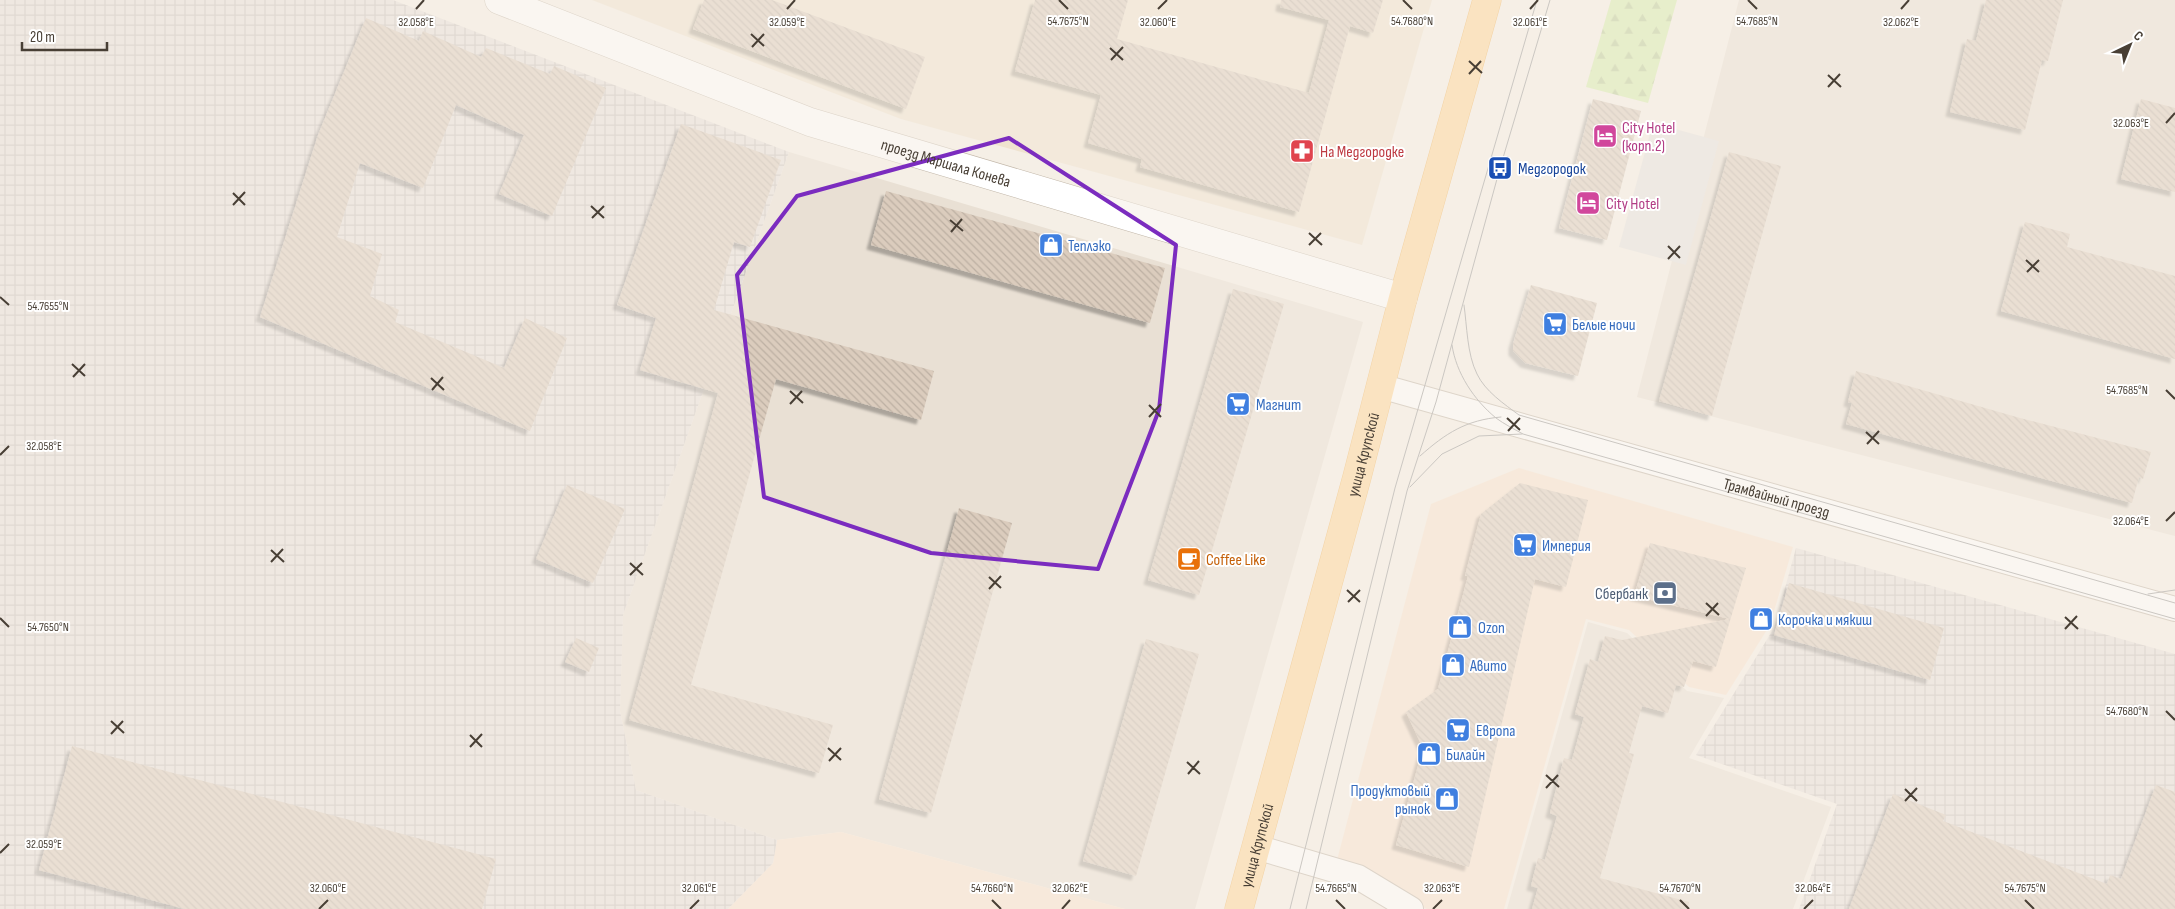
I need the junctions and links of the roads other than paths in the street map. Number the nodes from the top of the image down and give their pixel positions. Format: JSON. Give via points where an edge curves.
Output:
{"nodes":[{"id":1,"x":499,"y":0,"type":"edge"},
{"id":2,"x":1487,"y":0,"type":"edge"},
{"id":3,"x":1402,"y":298,"type":"junction"},
{"id":4,"x":1380,"y":386,"type":"junction"},
{"id":5,"x":2175,"y":609,"type":"edge"},
{"id":6,"x":1256,"y":847,"type":"junction"},
{"id":7,"x":1239,"y":909,"type":"edge"},
{"id":8,"x":1411,"y":909,"type":"edge"}],
"edges":[{"from":1,"to":3,"type":"street","name":"проезд Маршала Конева","via":[[810,122]]},
{"from":2,"to":3,"type":"main road","name":"улица Крупской"},
{"from":3,"to":4,"type":"main road","name":"улица Крупской"},
{"from":4,"to":5,"type":"street","name":"Трамвайный проезд"},
{"from":4,"to":6,"type":"main road","name":"улица Крупской"},
{"from":6,"to":7,"type":"main road","name":"улица Крупской"},
{"from":6,"to":8,"type":"street","via":[[1358,877]]}]}
